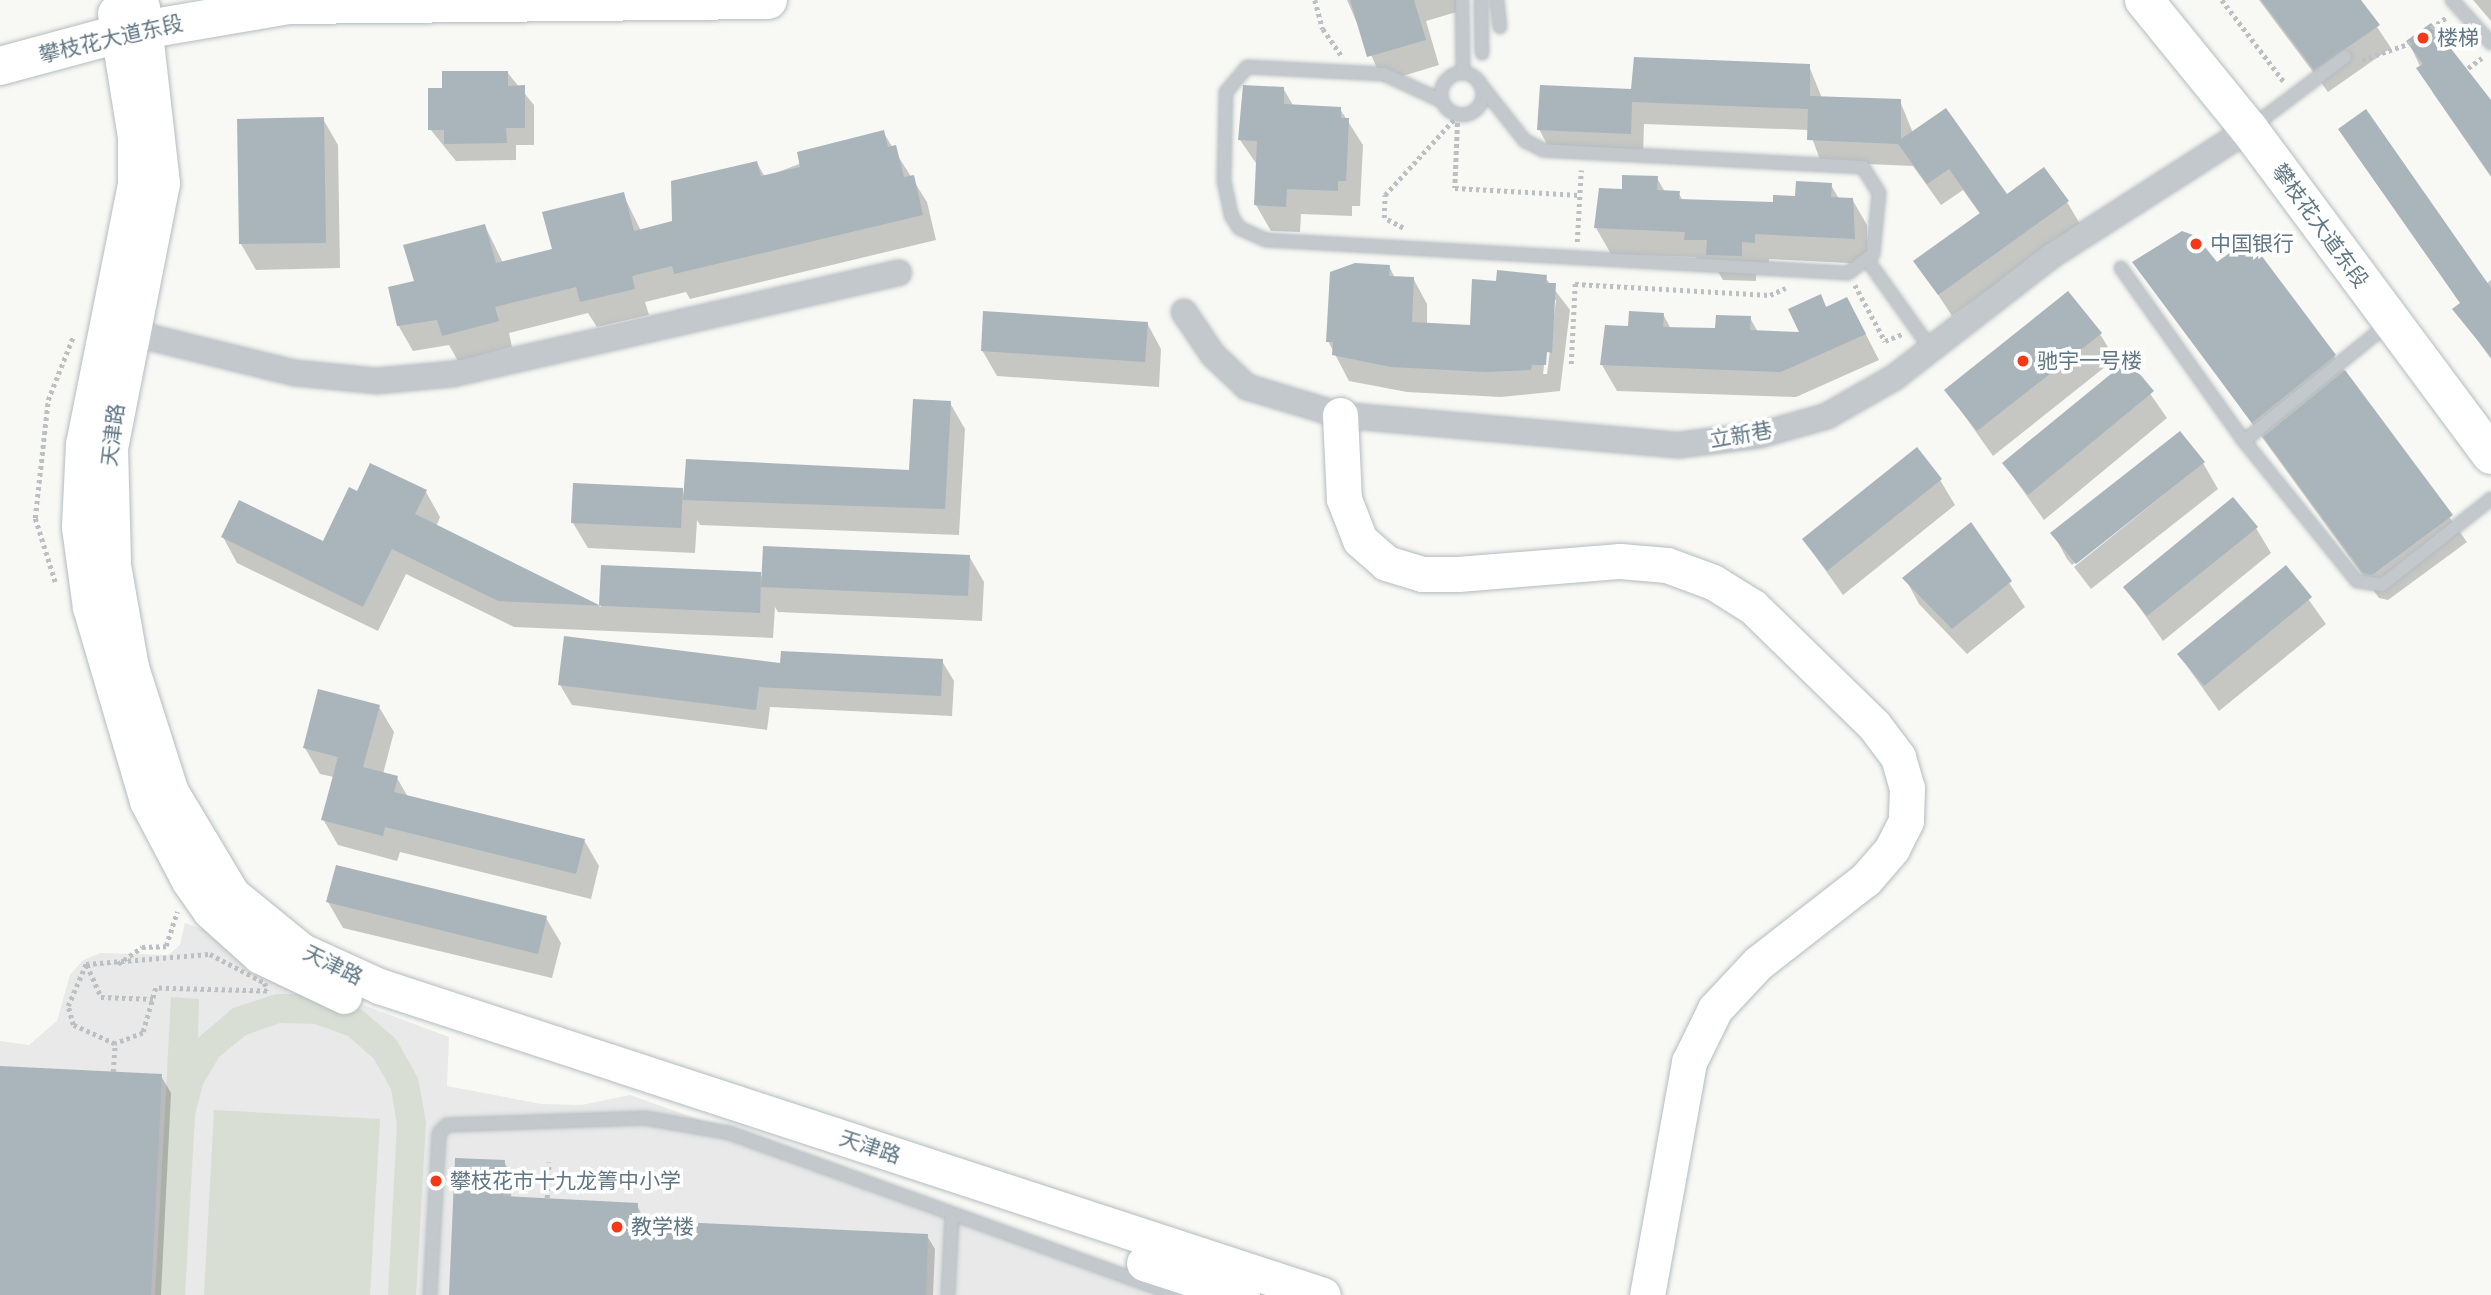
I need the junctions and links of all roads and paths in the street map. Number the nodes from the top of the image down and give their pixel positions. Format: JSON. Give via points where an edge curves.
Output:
{"nodes":[{"id":1,"x":187,"y":0,"type":"edge"},
{"id":2,"x":768,"y":0,"type":"edge"},
{"id":3,"x":1315,"y":0,"type":"edge"},
{"id":4,"x":1462,"y":0,"type":"edge"},
{"id":5,"x":1481,"y":0,"type":"edge"},
{"id":6,"x":1497,"y":0,"type":"edge"},
{"id":7,"x":2144,"y":0,"type":"edge"},
{"id":8,"x":2176,"y":0,"type":"edge"},
{"id":9,"x":2222,"y":0,"type":"edge"},
{"id":10,"x":2452,"y":0,"type":"edge"},
{"id":11,"x":2450,"y":15,"type":"dead end"},
{"id":12,"x":131,"y":21,"type":"junction"},
{"id":13,"x":1500,"y":27,"type":"dead end"},
{"id":14,"x":0,"y":43,"type":"edge"},
{"id":15,"x":2491,"y":43,"type":"edge"},
{"id":16,"x":2408,"y":44,"type":"dead end"},
{"id":17,"x":1482,"y":53,"type":"dead end"},
{"id":18,"x":2345,"y":57,"type":"dead end"},
{"id":19,"x":2481,"y":58,"type":"dead end"},
{"id":20,"x":0,"y":66,"type":"edge"},
{"id":21,"x":2468,"y":68,"type":"dead end"},
{"id":22,"x":1361,"y":71,"type":"junction"},
{"id":23,"x":1464,"y":74,"type":"junction"},
{"id":24,"x":1480,"y":84,"type":"junction"},
{"id":25,"x":1442,"y":101,"type":"junction"},
{"id":26,"x":2271,"y":113,"type":"junction"},
{"id":27,"x":1458,"y":115,"type":"junction"},
{"id":28,"x":1579,"y":195,"type":"dead end"},
{"id":29,"x":1417,"y":229,"type":"dead end"},
{"id":30,"x":1564,"y":239,"type":"dead end"},
{"id":31,"x":1577,"y":239,"type":"dead end"},
{"id":32,"x":1868,"y":261,"type":"junction"},
{"id":33,"x":2121,"y":268,"type":"dead end"},
{"id":34,"x":1825,"y":271,"type":"junction"},
{"id":35,"x":1848,"y":272,"type":"junction"},
{"id":36,"x":899,"y":273,"type":"dead end"},
{"id":37,"x":1575,"y":284,"type":"dead end"},
{"id":38,"x":1184,"y":312,"type":"dead end"},
{"id":39,"x":2390,"y":322,"type":"junction"},
{"id":40,"x":1914,"y":326,"type":"junction"},
{"id":41,"x":132,"y":333,"type":"junction"},
{"id":42,"x":1931,"y":349,"type":"junction"},
{"id":43,"x":2491,"y":413,"type":"edge"},
{"id":44,"x":1340,"y":415,"type":"junction"},
{"id":45,"x":2244,"y":441,"type":"junction"},
{"id":46,"x":2491,"y":455,"type":"edge"},
{"id":47,"x":2491,"y":499,"type":"edge"},
{"id":48,"x":86,"y":964,"type":"junction"},
{"id":49,"x":154,"y":999,"type":"junction"},
{"id":50,"x":115,"y":1044,"type":"junction"},
{"id":51,"x":113,"y":1072,"type":"dead end"},
{"id":52,"x":549,"y":1162,"type":"dead end"},
{"id":53,"x":547,"y":1198,"type":"dead end"},
{"id":54,"x":952,"y":1216,"type":"junction"},
{"id":55,"x":430,"y":1295,"type":"edge"},
{"id":56,"x":948,"y":1295,"type":"edge"},
{"id":57,"x":1177,"y":1295,"type":"edge"},
{"id":58,"x":1242,"y":1295,"type":"edge"},
{"id":59,"x":1322,"y":1295,"type":"edge"},
{"id":60,"x":1647,"y":1295,"type":"edge"}],
"edges":[{"from":1,"to":12,"type":"highway","name":"攀枝花大道东段"},
{"from":2,"to":12,"type":"highway","name":"攀枝花大道东段","via":[[289,5]]},
{"from":3,"to":22,"type":"path","via":[[1331,44]]},
{"from":4,"to":23,"type":"lane"},
{"from":5,"to":17,"type":"lane"},
{"from":6,"to":13,"type":"lane"},
{"from":7,"to":26,"type":"highway","name":"攀枝花大道东段"},
{"from":8,"to":26,"type":"highway","name":"攀枝花大道东段"},
{"from":9,"to":26,"type":"path"},
{"from":10,"to":15,"type":"lane"},
{"from":11,"to":16,"type":"path"},
{"from":12,"to":14,"type":"highway","name":"攀枝花大道东段"},
{"from":12,"to":20,"type":"highway","name":"攀枝花大道东段"},
{"from":12,"to":41,"type":"main road","name":"天津路","via":[[162,183]]},
{"from":12,"to":58,"type":"main road","via":[[135,184],[84,434],[83,568],[106,673],[147,801],[210,911],[260,956],[373,1007]]},
{"from":18,"to":26,"type":"lane"},
{"from":19,"to":21,"type":"path"},
{"from":22,"to":25,"type":"lane","via":[[1406,81]]},
{"from":22,"to":34,"type":"lane","via":[[1259,66],[1229,81],[1224,181],[1239,228],[1266,240]]},
{"from":23,"to":24,"type":"lane"},
{"from":23,"to":25,"type":"lane","via":[[1446,81]]},
{"from":24,"to":27,"type":"lane","via":[[1478,108]]},
{"from":24,"to":32,"type":"lane","via":[[1525,141],[1543,150],[1863,167],[1880,193],[1877,244]]},
{"from":25,"to":27,"type":"lane"},
{"from":26,"to":39,"type":"highway","name":"攀枝花大道东段"},
{"from":26,"to":42,"type":"street","name":"立新巷","via":[[2051,256]]},
{"from":26,"to":43,"type":"highway","name":"攀枝花大道东段"},
{"from":27,"to":28,"type":"path","via":[[1455,188]]},
{"from":27,"to":29,"type":"path","via":[[1385,195],[1384,218]]},
{"from":30,"to":31,"type":"path"},
{"from":32,"to":35,"type":"lane"},
{"from":32,"to":40,"type":"lane"},
{"from":33,"to":45,"type":"lane"},
{"from":34,"to":35,"type":"lane"},
{"from":34,"to":37,"type":"path","via":[[1770,295]]},
{"from":35,"to":40,"type":"path","via":[[1885,341]]},
{"from":36,"to":41,"type":"street","via":[[453,374],[376,382],[295,373]]},
{"from":38,"to":44,"type":"street","name":"立新巷","via":[[1213,355],[1247,387]]},
{"from":39,"to":45,"type":"lane"},
{"from":39,"to":46,"type":"highway","name":"攀枝花大道东段"},
{"from":40,"to":42,"type":"lane"},
{"from":41,"to":59,"type":"main road","name":"天津路","via":[[115,409],[108,492],[131,667],[191,834],[232,894],[276,934],[379,986]]},
{"from":42,"to":44,"type":"street","name":"立新巷","via":[[1827,416],[1760,435],[1679,445]]},
{"from":44,"to":60,"type":"main road","via":[[1344,499],[1360,540],[1386,563],[1422,574],[1458,574],[1620,561],[1667,565],[1713,582],[1753,607],[1874,725],[1898,757],[1908,788],[1906,821],[1892,849],[1866,879],[1758,963],[1716,1009],[1689,1062]]},
{"from":45,"to":47,"type":"lane","via":[[2357,581],[2370,587],[2382,585]]},
{"from":48,"to":49,"type":"path","via":[[101,997]]},
{"from":48,"to":49,"type":"path","via":[[211,954],[267,987],[259,995],[156,988]]},
{"from":48,"to":50,"type":"path","via":[[69,1016],[80,1032]]},
{"from":49,"to":50,"type":"path","via":[[143,1033]]},
{"from":50,"to":51,"type":"path"},
{"from":52,"to":53,"type":"path"},
{"from":54,"to":55,"type":"lane","via":[[688,1123],[645,1118],[447,1125],[439,1133]]},
{"from":54,"to":56,"type":"lane"},
{"from":54,"to":57,"type":"lane"}]}
